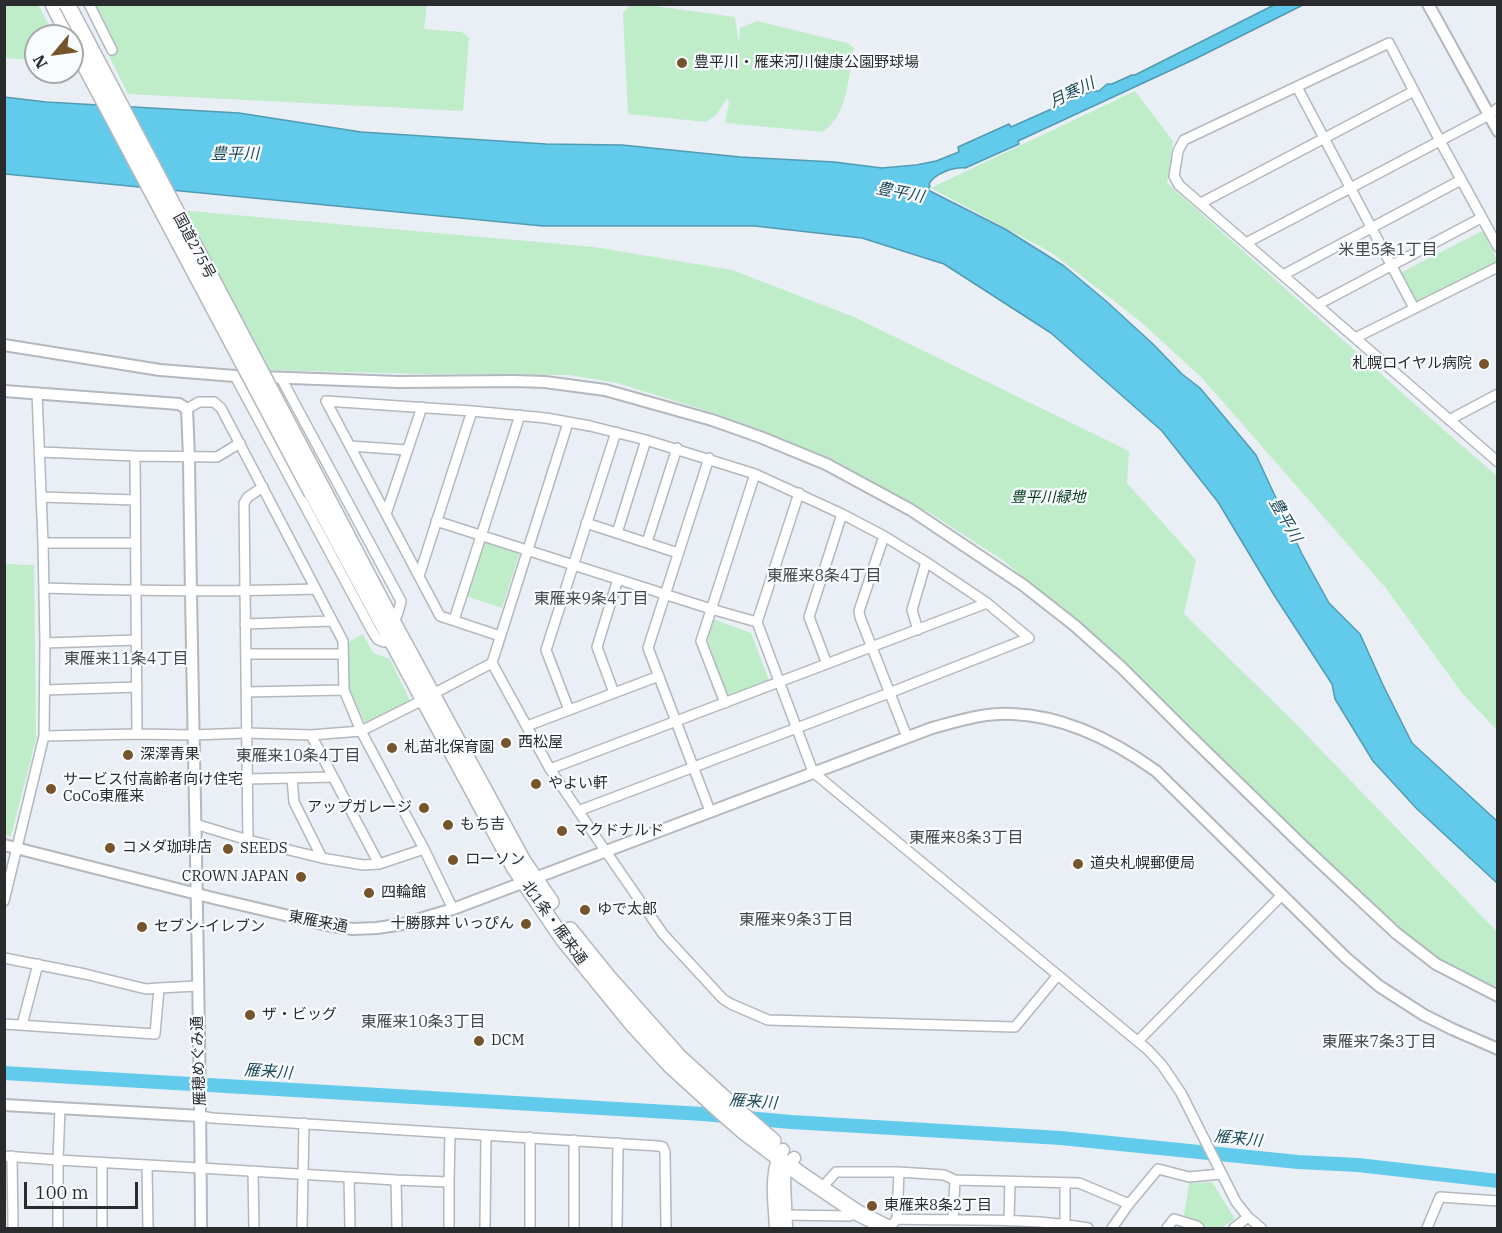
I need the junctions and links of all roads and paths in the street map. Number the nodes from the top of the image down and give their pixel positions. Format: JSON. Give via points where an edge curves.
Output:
{"nodes":[{"id":1,"x":53,"y":4,"type":"edge"},
{"id":2,"x":67,"y":4,"type":"edge"},
{"id":3,"x":90,"y":4,"type":"edge"},
{"id":4,"x":1428,"y":4,"type":"edge"},
{"id":5,"x":63,"y":24,"type":"edge"},
{"id":6,"x":112,"y":51,"type":"dead end"},
{"id":7,"x":84,"y":63,"type":"edge"},
{"id":8,"x":1297,"y":87,"type":"junction"},
{"id":9,"x":1414,"y":91,"type":"junction"},
{"id":10,"x":1493,"y":111,"type":"edge"},
{"id":11,"x":1497,"y":131,"type":"edge"},
{"id":12,"x":1324,"y":138,"type":"junction"},
{"id":13,"x":1440,"y":141,"type":"junction"},
{"id":14,"x":1461,"y":180,"type":"junction"},
{"id":15,"x":1351,"y":188,"type":"junction"},
{"id":16,"x":1201,"y":203,"type":"junction"},
{"id":17,"x":1481,"y":218,"type":"junction"},
{"id":18,"x":1371,"y":228,"type":"junction"},
{"id":19,"x":1246,"y":243,"type":"junction"},
{"id":20,"x":1497,"y":247,"type":"edge"},
{"id":21,"x":1391,"y":266,"type":"junction"},
{"id":22,"x":1497,"y":267,"type":"edge"},
{"id":23,"x":1283,"y":275,"type":"junction"},
{"id":24,"x":1317,"y":305,"type":"junction"},
{"id":25,"x":1414,"y":308,"type":"junction"},
{"id":26,"x":1355,"y":338,"type":"junction"},
{"id":27,"x":4,"y":345,"type":"edge"},
{"id":28,"x":235,"y":376,"type":"junction"},
{"id":29,"x":281,"y":378,"type":"junction"},
{"id":30,"x":4,"y":391,"type":"edge"},
{"id":31,"x":37,"y":393,"type":"junction"},
{"id":32,"x":1497,"y":394,"type":"edge"},
{"id":33,"x":422,"y":407,"type":"junction"},
{"id":34,"x":187,"y":410,"type":"junction"},
{"id":35,"x":472,"y":411,"type":"junction"},
{"id":36,"x":520,"y":415,"type":"junction"},
{"id":37,"x":1449,"y":420,"type":"junction"},
{"id":38,"x":568,"y":423,"type":"junction"},
{"id":39,"x":616,"y":432,"type":"junction"},
{"id":40,"x":646,"y":440,"type":"junction"},
{"id":41,"x":240,"y":443,"type":"junction"},
{"id":42,"x":350,"y":446,"type":"junction"},
{"id":43,"x":677,"y":448,"type":"junction"},
{"id":44,"x":407,"y":450,"type":"junction"},
{"id":45,"x":40,"y":452,"type":"junction"},
{"id":46,"x":135,"y":456,"type":"junction"},
{"id":47,"x":189,"y":457,"type":"junction"},
{"id":48,"x":708,"y":458,"type":"junction"},
{"id":49,"x":1497,"y":462,"type":"edge"},
{"id":50,"x":755,"y":474,"type":"junction"},
{"id":51,"x":263,"y":487,"type":"junction"},
{"id":52,"x":317,"y":490,"type":"junction"},
{"id":53,"x":799,"y":493,"type":"junction"},
{"id":54,"x":41,"y":497,"type":"junction"},
{"id":55,"x":135,"y":500,"type":"junction"},
{"id":56,"x":386,"y":514,"type":"junction"},
{"id":57,"x":842,"y":514,"type":"junction"},
{"id":58,"x":436,"y":521,"type":"junction"},
{"id":59,"x":586,"y":523,"type":"junction"},
{"id":60,"x":617,"y":533,"type":"junction"},
{"id":61,"x":481,"y":535,"type":"junction"},
{"id":62,"x":884,"y":536,"type":"junction"},
{"id":63,"x":647,"y":542,"type":"junction"},
{"id":64,"x":43,"y":543,"type":"junction"},
{"id":65,"x":135,"y":543,"type":"junction"},
{"id":66,"x":528,"y":550,"type":"junction"},
{"id":67,"x":678,"y":553,"type":"junction"},
{"id":68,"x":926,"y":562,"type":"junction"},
{"id":69,"x":574,"y":566,"type":"junction"},
{"id":70,"x":418,"y":576,"type":"junction"},
{"id":71,"x":618,"y":579,"type":"junction"},
{"id":72,"x":44,"y":588,"type":"junction"},
{"id":73,"x":315,"y":588,"type":"junction"},
{"id":74,"x":136,"y":591,"type":"junction"},
{"id":75,"x":190,"y":591,"type":"junction"},
{"id":76,"x":245,"y":591,"type":"junction"},
{"id":77,"x":665,"y":594,"type":"junction"},
{"id":78,"x":987,"y":603,"type":"junction"},
{"id":79,"x":711,"y":609,"type":"junction"},
{"id":80,"x":454,"y":620,"type":"junction"},
{"id":81,"x":331,"y":621,"type":"junction"},
{"id":82,"x":757,"y":622,"type":"junction"},
{"id":83,"x":245,"y":624,"type":"junction"},
{"id":84,"x":391,"y":629,"type":"junction"},
{"id":85,"x":918,"y":630,"type":"junction"},
{"id":86,"x":500,"y":636,"type":"junction"},
{"id":87,"x":136,"y":639,"type":"junction"},
{"id":88,"x":45,"y":643,"type":"junction"},
{"id":89,"x":872,"y":647,"type":"junction"},
{"id":90,"x":246,"y":654,"type":"junction"},
{"id":91,"x":344,"y":654,"type":"junction"},
{"id":92,"x":492,"y":663,"type":"junction"},
{"id":93,"x":827,"y":664,"type":"junction"},
{"id":94,"x":659,"y":676,"type":"junction"},
{"id":95,"x":779,"y":682,"type":"junction"},
{"id":96,"x":137,"y":687,"type":"junction"},
{"id":97,"x":45,"y":690,"type":"junction"},
{"id":98,"x":344,"y":690,"type":"junction"},
{"id":99,"x":246,"y":692,"type":"junction"},
{"id":100,"x":614,"y":693,"type":"junction"},
{"id":101,"x":889,"y":693,"type":"junction"},
{"id":102,"x":428,"y":697,"type":"junction"},
{"id":103,"x":724,"y":703,"type":"junction"},
{"id":104,"x":569,"y":710,"type":"junction"},
{"id":105,"x":676,"y":722,"type":"junction"},
{"id":106,"x":527,"y":726,"type":"junction"},
{"id":107,"x":796,"y":728,"type":"junction"},
{"id":108,"x":361,"y":730,"type":"junction"},
{"id":109,"x":247,"y":733,"type":"junction"},
{"id":110,"x":137,"y":734,"type":"junction"},
{"id":111,"x":193,"y":735,"type":"junction"},
{"id":112,"x":311,"y":735,"type":"junction"},
{"id":113,"x":44,"y":736,"type":"junction"},
{"id":114,"x":907,"y":737,"type":"junction"},
{"id":115,"x":694,"y":768,"type":"junction"},
{"id":116,"x":550,"y":770,"type":"junction"},
{"id":117,"x":813,"y":772,"type":"junction"},
{"id":118,"x":333,"y":777,"type":"junction"},
{"id":119,"x":292,"y":778,"type":"junction"},
{"id":120,"x":247,"y":779,"type":"junction"},
{"id":121,"x":578,"y":811,"type":"junction"},
{"id":122,"x":710,"y":811,"type":"junction"},
{"id":123,"x":195,"y":824,"type":"junction"},
{"id":124,"x":248,"y":840,"type":"junction"},
{"id":125,"x":4,"y":845,"type":"edge"},
{"id":126,"x":16,"y":848,"type":"junction"},
{"id":127,"x":424,"y":849,"type":"junction"},
{"id":128,"x":606,"y":851,"type":"junction"},
{"id":129,"x":322,"y":858,"type":"junction"},
{"id":130,"x":379,"y":864,"type":"junction"},
{"id":131,"x":530,"y":880,"type":"junction"},
{"id":132,"x":196,"y":894,"type":"junction"},
{"id":133,"x":1282,"y":895,"type":"junction"},
{"id":134,"x":4,"y":901,"type":"edge"},
{"id":135,"x":453,"y":909,"type":"junction"},
{"id":136,"x":4,"y":958,"type":"edge"},
{"id":137,"x":38,"y":964,"type":"junction"},
{"id":138,"x":1058,"y":975,"type":"junction"},
{"id":139,"x":197,"y":986,"type":"junction"},
{"id":140,"x":159,"y":988,"type":"junction"},
{"id":141,"x":1497,"y":996,"type":"edge"},
{"id":142,"x":4,"y":1024,"type":"edge"},
{"id":143,"x":22,"y":1025,"type":"junction"},
{"id":144,"x":1138,"y":1041,"type":"junction"},
{"id":145,"x":1497,"y":1049,"type":"edge"},
{"id":146,"x":4,"y":1105,"type":"edge"},
{"id":147,"x":60,"y":1108,"type":"junction"},
{"id":148,"x":201,"y":1116,"type":"junction"},
{"id":149,"x":304,"y":1124,"type":"junction"},
{"id":150,"x":450,"y":1133,"type":"junction"},
{"id":151,"x":486,"y":1135,"type":"junction"},
{"id":152,"x":530,"y":1137,"type":"junction"},
{"id":153,"x":574,"y":1140,"type":"junction"},
{"id":154,"x":618,"y":1143,"type":"junction"},
{"id":155,"x":8,"y":1156,"type":"edge"},
{"id":156,"x":786,"y":1158,"type":"junction"},
{"id":157,"x":58,"y":1160,"type":"junction"},
{"id":158,"x":102,"y":1163,"type":"junction"},
{"id":159,"x":147,"y":1165,"type":"junction"},
{"id":160,"x":200,"y":1168,"type":"junction"},
{"id":161,"x":1219,"y":1170,"type":"junction"},
{"id":162,"x":253,"y":1171,"type":"junction"},
{"id":163,"x":899,"y":1172,"type":"junction"},
{"id":164,"x":302,"y":1174,"type":"junction"},
{"id":165,"x":350,"y":1177,"type":"junction"},
{"id":166,"x":396,"y":1180,"type":"junction"},
{"id":167,"x":955,"y":1180,"type":"junction"},
{"id":168,"x":449,"y":1182,"type":"junction"},
{"id":169,"x":827,"y":1182,"type":"junction"},
{"id":170,"x":1010,"y":1182,"type":"junction"},
{"id":171,"x":1065,"y":1183,"type":"junction"},
{"id":172,"x":1497,"y":1201,"type":"edge"},
{"id":173,"x":1129,"y":1204,"type":"junction"},
{"id":174,"x":858,"y":1213,"type":"junction"},
{"id":175,"x":785,"y":1215,"type":"junction"},
{"id":176,"x":1248,"y":1217,"type":"junction"},
{"id":177,"x":953,"y":1220,"type":"junction"},
{"id":178,"x":1009,"y":1221,"type":"junction"},
{"id":179,"x":1065,"y":1224,"type":"junction"},
{"id":180,"x":891,"y":1226,"type":"edge"},
{"id":181,"x":13,"y":1228,"type":"edge"},
{"id":182,"x":58,"y":1228,"type":"edge"},
{"id":183,"x":102,"y":1228,"type":"edge"},
{"id":184,"x":148,"y":1228,"type":"edge"},
{"id":185,"x":201,"y":1228,"type":"edge"},
{"id":186,"x":254,"y":1228,"type":"edge"},
{"id":187,"x":302,"y":1228,"type":"edge"},
{"id":188,"x":350,"y":1228,"type":"edge"},
{"id":189,"x":397,"y":1228,"type":"edge"},
{"id":190,"x":449,"y":1228,"type":"edge"},
{"id":191,"x":485,"y":1228,"type":"edge"},
{"id":192,"x":530,"y":1228,"type":"edge"},
{"id":193,"x":574,"y":1228,"type":"edge"},
{"id":194,"x":617,"y":1228,"type":"edge"},
{"id":195,"x":666,"y":1228,"type":"edge"},
{"id":196,"x":776,"y":1228,"type":"edge"},
{"id":197,"x":786,"y":1228,"type":"edge"},
{"id":198,"x":1088,"y":1228,"type":"edge"},
{"id":199,"x":1112,"y":1228,"type":"edge"},
{"id":200,"x":1167,"y":1228,"type":"edge"},
{"id":201,"x":1199,"y":1228,"type":"edge"},
{"id":202,"x":1234,"y":1228,"type":"edge"},
{"id":203,"x":1261,"y":1228,"type":"edge"},
{"id":204,"x":1427,"y":1228,"type":"edge"}],
"edges":[{"from":1,"to":5,"type":"highway"},
{"from":2,"to":52,"type":"highway","name":"国道275号","bridge":true},
{"from":3,"to":6,"type":"street"},
{"from":4,"to":10,"type":"street"},
{"from":7,"to":52,"type":"highway","name":"国道275号","bridge":true},
{"from":8,"to":9,"type":"street","via":[[1389,43]]},
{"from":8,"to":12,"type":"street"},
{"from":8,"to":16,"type":"street","via":[[1184,140],[1174,176]]},
{"from":9,"to":12,"type":"street"},
{"from":9,"to":13,"type":"street"},
{"from":10,"to":11,"type":"street"},
{"from":10,"to":13,"type":"street"},
{"from":12,"to":15,"type":"street"},
{"from":12,"to":16,"type":"street"},
{"from":13,"to":14,"type":"street"},
{"from":13,"to":15,"type":"street"},
{"from":14,"to":17,"type":"street"},
{"from":14,"to":18,"type":"street"},
{"from":15,"to":18,"type":"street"},
{"from":15,"to":19,"type":"street"},
{"from":16,"to":19,"type":"street"},
{"from":17,"to":20,"type":"street"},
{"from":17,"to":21,"type":"street"},
{"from":18,"to":21,"type":"street"},
{"from":18,"to":23,"type":"street"},
{"from":19,"to":23,"type":"street"},
{"from":21,"to":24,"type":"street"},
{"from":21,"to":25,"type":"street"},
{"from":22,"to":25,"type":"street"},
{"from":23,"to":24,"type":"street"},
{"from":24,"to":26,"type":"street"},
{"from":25,"to":26,"type":"street"},
{"from":26,"to":37,"type":"street"},
{"from":27,"to":28,"type":"street","via":[[160,370]]},
{"from":28,"to":29,"type":"street"},
{"from":28,"to":84,"type":"street","via":[[377,639],[384,642]]},
{"from":29,"to":84,"type":"street","via":[[401,601]]},
{"from":29,"to":141,"type":"street","via":[[546,382],[605,390],[712,420],[826,465],[911,510],[1032,591],[1121,667],[1396,933],[1436,964]]},
{"from":30,"to":31,"type":"street"},
{"from":31,"to":34,"type":"street","via":[[179,404]]},
{"from":31,"to":45,"type":"street"},
{"from":32,"to":37,"type":"street"},
{"from":33,"to":35,"type":"street"},
{"from":33,"to":42,"type":"street","via":[[326,400]]},
{"from":33,"to":44,"type":"street"},
{"from":34,"to":41,"type":"street","via":[[199,402],[214,402]]},
{"from":34,"to":47,"type":"street","name":"雁穂めぐみ通"},
{"from":35,"to":36,"type":"street"},
{"from":35,"to":58,"type":"street"},
{"from":36,"to":38,"type":"street"},
{"from":36,"to":61,"type":"street"},
{"from":37,"to":49,"type":"street"},
{"from":38,"to":39,"type":"street"},
{"from":38,"to":66,"type":"street"},
{"from":39,"to":40,"type":"street"},
{"from":39,"to":59,"type":"street"},
{"from":40,"to":43,"type":"street"},
{"from":40,"to":60,"type":"street"},
{"from":41,"to":47,"type":"street","via":[[217,457]]},
{"from":41,"to":51,"type":"street"},
{"from":42,"to":44,"type":"street"},
{"from":42,"to":56,"type":"street"},
{"from":43,"to":48,"type":"street"},
{"from":43,"to":63,"type":"street"},
{"from":44,"to":56,"type":"street"},
{"from":45,"to":46,"type":"street"},
{"from":45,"to":54,"type":"street"},
{"from":46,"to":47,"type":"street"},
{"from":46,"to":55,"type":"street"},
{"from":47,"to":75,"type":"street","name":"雁穂めぐみ通"},
{"from":48,"to":50,"type":"street"},
{"from":48,"to":67,"type":"street"},
{"from":50,"to":53,"type":"street"},
{"from":50,"to":79,"type":"street"},
{"from":51,"to":73,"type":"street"},
{"from":51,"to":76,"type":"street","via":[[244,503]]},
{"from":52,"to":84,"type":"highway","name":"北1条・雁来通"},
{"from":53,"to":57,"type":"street"},
{"from":53,"to":82,"type":"street"},
{"from":54,"to":55,"type":"street"},
{"from":54,"to":64,"type":"street"},
{"from":55,"to":65,"type":"street"},
{"from":56,"to":70,"type":"street"},
{"from":57,"to":62,"type":"street"},
{"from":57,"to":93,"type":"street","via":[[809,617]]},
{"from":58,"to":61,"type":"street"},
{"from":58,"to":70,"type":"street"},
{"from":59,"to":60,"type":"street"},
{"from":59,"to":69,"type":"street"},
{"from":60,"to":63,"type":"street"},
{"from":61,"to":66,"type":"street"},
{"from":61,"to":80,"type":"street"},
{"from":62,"to":68,"type":"street"},
{"from":62,"to":89,"type":"street","via":[[860,611]]},
{"from":63,"to":67,"type":"street"},
{"from":64,"to":65,"type":"street"},
{"from":64,"to":72,"type":"street"},
{"from":65,"to":74,"type":"street"},
{"from":66,"to":69,"type":"street"},
{"from":66,"to":86,"type":"street"},
{"from":67,"to":77,"type":"street"},
{"from":68,"to":78,"type":"street"},
{"from":68,"to":85,"type":"street","via":[[912,610]]},
{"from":69,"to":71,"type":"street"},
{"from":69,"to":104,"type":"street","via":[[546,650]]},
{"from":70,"to":80,"type":"street","via":[[440,616]]},
{"from":71,"to":77,"type":"street"},
{"from":71,"to":100,"type":"street","via":[[597,647]]},
{"from":72,"to":74,"type":"street"},
{"from":72,"to":88,"type":"street"},
{"from":73,"to":76,"type":"street"},
{"from":73,"to":81,"type":"street"},
{"from":74,"to":75,"type":"street"},
{"from":74,"to":87,"type":"street"},
{"from":75,"to":76,"type":"street"},
{"from":75,"to":111,"type":"street","name":"雁穂めぐみ通"},
{"from":76,"to":83,"type":"street"},
{"from":77,"to":79,"type":"street"},
{"from":77,"to":94,"type":"street","via":[[648,648]]},
{"from":78,"to":85,"type":"street"},
{"from":78,"to":101,"type":"street","via":[[1029,638]]},
{"from":79,"to":82,"type":"street"},
{"from":79,"to":103,"type":"street","via":[[701,641]]},
{"from":80,"to":86,"type":"street"},
{"from":81,"to":83,"type":"street"},
{"from":81,"to":91,"type":"street","via":[[343,641]]},
{"from":82,"to":95,"type":"street"},
{"from":83,"to":90,"type":"street"},
{"from":84,"to":102,"type":"highway","name":"北1条・雁来通"},
{"from":85,"to":89,"type":"street"},
{"from":86,"to":92,"type":"street"},
{"from":87,"to":88,"type":"street"},
{"from":87,"to":96,"type":"street"},
{"from":88,"to":97,"type":"street"},
{"from":89,"to":93,"type":"street"},
{"from":89,"to":101,"type":"street"},
{"from":90,"to":91,"type":"street"},
{"from":90,"to":99,"type":"street"},
{"from":91,"to":98,"type":"street"},
{"from":92,"to":102,"type":"street"},
{"from":92,"to":106,"type":"street"},
{"from":93,"to":95,"type":"street"},
{"from":94,"to":100,"type":"street"},
{"from":94,"to":105,"type":"street"},
{"from":95,"to":103,"type":"street"},
{"from":95,"to":107,"type":"street"},
{"from":96,"to":97,"type":"street"},
{"from":96,"to":110,"type":"street"},
{"from":97,"to":113,"type":"street"},
{"from":98,"to":99,"type":"street"},
{"from":98,"to":108,"type":"street"},
{"from":99,"to":109,"type":"street"},
{"from":100,"to":104,"type":"street"},
{"from":101,"to":107,"type":"street"},
{"from":101,"to":114,"type":"street"},
{"from":102,"to":108,"type":"street"},
{"from":102,"to":131,"type":"highway","name":"北1条・雁来通","via":[[514,867]]},
{"from":103,"to":105,"type":"street"},
{"from":104,"to":106,"type":"street"},
{"from":105,"to":115,"type":"street"},
{"from":105,"to":116,"type":"street"},
{"from":106,"to":116,"type":"street"},
{"from":107,"to":115,"type":"street"},
{"from":107,"to":117,"type":"street"},
{"from":108,"to":112,"type":"street"},
{"from":108,"to":127,"type":"street"},
{"from":109,"to":111,"type":"street"},
{"from":109,"to":112,"type":"street"},
{"from":109,"to":120,"type":"street"},
{"from":110,"to":111,"type":"street"},
{"from":110,"to":113,"type":"street"},
{"from":111,"to":123,"type":"street","name":"雁穂めぐみ通"},
{"from":112,"to":118,"type":"street"},
{"from":113,"to":126,"type":"street"},
{"from":114,"to":117,"type":"street","name":"東雁来通"},
{"from":114,"to":133,"type":"street","name":"東雁来通","via":[[956,721],[1012,714],[1045,718],[1105,738],[1156,771]]},
{"from":115,"to":121,"type":"street"},
{"from":115,"to":122,"type":"street"},
{"from":116,"to":121,"type":"street"},
{"from":117,"to":122,"type":"street","name":"東雁来通"},
{"from":117,"to":138,"type":"street"},
{"from":118,"to":119,"type":"street"},
{"from":118,"to":130,"type":"street"},
{"from":119,"to":120,"type":"street"},
{"from":119,"to":129,"type":"street","via":[[294,802]]},
{"from":120,"to":124,"type":"street"},
{"from":121,"to":128,"type":"street"},
{"from":122,"to":128,"type":"street","name":"東雁来通"},
{"from":123,"to":124,"type":"street"},
{"from":123,"to":132,"type":"street","name":"雁穂めぐみ通"},
{"from":124,"to":129,"type":"street"},
{"from":125,"to":126,"type":"street","name":"東雁来通"},
{"from":126,"to":132,"type":"street","name":"東雁来通"},
{"from":126,"to":134,"type":"street"},
{"from":127,"to":130,"type":"street"},
{"from":127,"to":135,"type":"street"},
{"from":128,"to":131,"type":"street","name":"東雁来通"},
{"from":128,"to":138,"type":"street","via":[[663,934],[723,999],[768,1020],[1015,1027]]},
{"from":129,"to":130,"type":"street"},
{"from":131,"to":135,"type":"street","name":"東雁来通"},
{"from":131,"to":156,"type":"highway","name":"北1条・雁来通","via":[[679,1057]]},
{"from":131,"to":156,"type":"highway","name":"北1条・雁来通","via":[[563,939],[634,1026],[669,1064],[743,1131]]},
{"from":132,"to":135,"type":"street","name":"東雁来通","via":[[353,929],[403,924]]},
{"from":132,"to":139,"type":"street","name":"雁穂めぐみ通"},
{"from":133,"to":144,"type":"street"},
{"from":133,"to":145,"type":"street","name":"東雁来通","via":[[1390,995]]},
{"from":136,"to":137,"type":"street"},
{"from":137,"to":140,"type":"street","via":[[146,989]]},
{"from":137,"to":143,"type":"street"},
{"from":138,"to":144,"type":"street"},
{"from":139,"to":140,"type":"street"},
{"from":139,"to":148,"type":"street","name":"雁穂めぐみ通"},
{"from":140,"to":143,"type":"street","via":[[155,1034]]},
{"from":142,"to":143,"type":"street"},
{"from":144,"to":161,"type":"street","via":[[1173,1080]]},
{"from":146,"to":147,"type":"street"},
{"from":147,"to":148,"type":"street"},
{"from":147,"to":157,"type":"street"},
{"from":148,"to":149,"type":"street"},
{"from":148,"to":160,"type":"street","name":"雁穂めぐみ通"},
{"from":149,"to":150,"type":"street"},
{"from":149,"to":164,"type":"street"},
{"from":150,"to":151,"type":"street"},
{"from":150,"to":168,"type":"street"},
{"from":151,"to":152,"type":"street"},
{"from":151,"to":191,"type":"street"},
{"from":152,"to":153,"type":"street"},
{"from":152,"to":192,"type":"street"},
{"from":153,"to":154,"type":"street"},
{"from":153,"to":193,"type":"street"},
{"from":154,"to":194,"type":"street"},
{"from":154,"to":195,"type":"street","via":[[664,1148]]},
{"from":155,"to":157,"type":"street"},
{"from":155,"to":181,"type":"street"},
{"from":156,"to":169,"type":"highway","name":"北1条・雁来通"},
{"from":156,"to":174,"type":"highway","name":"北1条・雁来通"},
{"from":156,"to":175,"type":"main road"},
{"from":156,"to":196,"type":"main road","via":[[774,1176]]},
{"from":157,"to":158,"type":"street"},
{"from":157,"to":182,"type":"street"},
{"from":158,"to":159,"type":"street"},
{"from":158,"to":183,"type":"street"},
{"from":159,"to":160,"type":"street"},
{"from":159,"to":184,"type":"street"},
{"from":160,"to":162,"type":"street"},
{"from":160,"to":185,"type":"street","name":"雁穂めぐみ通"},
{"from":161,"to":173,"type":"street","via":[[1189,1177],[1158,1169]]},
{"from":161,"to":176,"type":"street"},
{"from":162,"to":164,"type":"street"},
{"from":162,"to":186,"type":"street"},
{"from":163,"to":167,"type":"street","via":[[944,1175]]},
{"from":163,"to":169,"type":"street","via":[[836,1172]]},
{"from":163,"to":180,"type":"street"},
{"from":164,"to":165,"type":"street"},
{"from":164,"to":187,"type":"street"},
{"from":165,"to":166,"type":"street"},
{"from":165,"to":188,"type":"street"},
{"from":166,"to":168,"type":"street"},
{"from":166,"to":189,"type":"street"},
{"from":167,"to":170,"type":"street"},
{"from":167,"to":177,"type":"street"},
{"from":168,"to":190,"type":"street"},
{"from":169,"to":180,"type":"highway","name":"北1条・雁来通"},
{"from":170,"to":171,"type":"street"},
{"from":170,"to":178,"type":"street"},
{"from":171,"to":173,"type":"street","via":[[1078,1183]]},
{"from":171,"to":179,"type":"street"},
{"from":172,"to":204,"type":"street","via":[[1440,1197]]},
{"from":173,"to":199,"type":"street"},
{"from":174,"to":175,"type":"street"},
{"from":174,"to":180,"type":"highway","name":"北1条・雁来通"},
{"from":175,"to":197,"type":"main road"},
{"from":176,"to":202,"type":"street"},
{"from":176,"to":203,"type":"street"},
{"from":177,"to":178,"type":"street"},
{"from":177,"to":180,"type":"street"},
{"from":178,"to":179,"type":"street"},
{"from":179,"to":198,"type":"street"},
{"from":200,"to":201,"type":"street","via":[[1174,1219]]}]}
